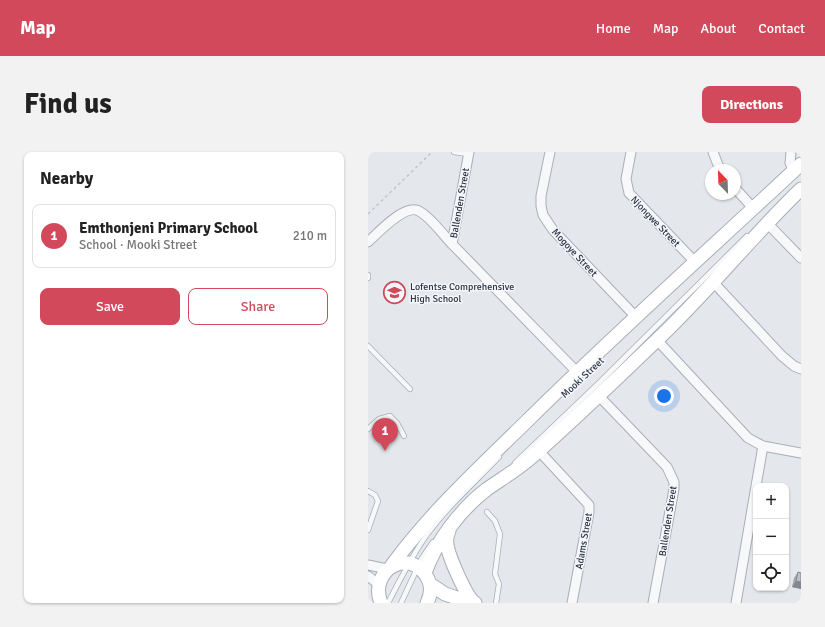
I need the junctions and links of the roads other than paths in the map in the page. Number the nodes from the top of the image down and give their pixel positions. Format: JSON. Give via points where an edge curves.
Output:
{"nodes":[{"id":1,"x":454,"y":152,"type":"edge"},
{"id":2,"x":550,"y":152,"type":"edge"},
{"id":3,"x":631,"y":152,"type":"edge"},
{"id":4,"x":713,"y":152,"type":"edge"},
{"id":5,"x":791,"y":152,"type":"edge"},
{"id":6,"x":468,"y":153,"type":"edge"},
{"id":7,"x":718,"y":164,"type":"edge"},
{"id":8,"x":798,"y":175,"type":"edge"},
{"id":9,"x":801,"y":183,"type":"edge"},
{"id":10,"x":741,"y":195,"type":"edge"},
{"id":11,"x":753,"y":208,"type":"junction"},
{"id":12,"x":763,"y":223,"type":"junction"},
{"id":13,"x":752,"y":230,"type":"dead end"},
{"id":14,"x":731,"y":237,"type":"dead end"},
{"id":15,"x":368,"y":242,"type":"edge"},
{"id":16,"x":452,"y":244,"type":"junction"},
{"id":17,"x":801,"y":258,"type":"edge"},
{"id":18,"x":695,"y":262,"type":"junction"},
{"id":19,"x":714,"y":283,"type":"junction"},
{"id":20,"x":640,"y":317,"type":"junction"},
{"id":21,"x":657,"y":340,"type":"junction"},
{"id":22,"x":368,"y":346,"type":"edge"},
{"id":23,"x":801,"y":369,"type":"edge"},
{"id":24,"x":577,"y":372,"type":"junction"},
{"id":25,"x":410,"y":389,"type":"dead end"},
{"id":26,"x":565,"y":392,"type":"dead end"},
{"id":27,"x":598,"y":395,"type":"junction"},
{"id":28,"x":368,"y":429,"type":"edge"},
{"id":29,"x":521,"y":435,"type":"dead end"},
{"id":30,"x":404,"y":436,"type":"dead end"},
{"id":31,"x":763,"y":446,"type":"junction"},
{"id":32,"x":539,"y":451,"type":"junction"},
{"id":33,"x":505,"y":452,"type":"dead end"},
{"id":34,"x":801,"y":453,"type":"edge"},
{"id":35,"x":757,"y":483,"type":"edge"},
{"id":36,"x":368,"y":491,"type":"edge"},
{"id":37,"x":753,"y":504,"type":"edge"},
{"id":38,"x":487,"y":512,"type":"dead end"},
{"id":39,"x":368,"y":530,"type":"edge"},
{"id":40,"x":449,"y":530,"type":"junction"},
{"id":41,"x":368,"y":565,"type":"edge"},
{"id":42,"x":389,"y":567,"type":"junction"},
{"id":43,"x":421,"y":571,"type":"junction"},
{"id":44,"x":374,"y":582,"type":"edge"},
{"id":45,"x":466,"y":601,"type":"edge"},
{"id":46,"x":371,"y":603,"type":"edge"},
{"id":47,"x":381,"y":603,"type":"edge"},
{"id":48,"x":388,"y":603,"type":"edge"},
{"id":49,"x":401,"y":603,"type":"edge"},
{"id":50,"x":427,"y":603,"type":"edge"},
{"id":51,"x":431,"y":603,"type":"edge"},
{"id":52,"x":476,"y":603,"type":"edge"},
{"id":53,"x":496,"y":603,"type":"edge"},
{"id":54,"x":572,"y":603,"type":"edge"},
{"id":55,"x":652,"y":603,"type":"edge"},
{"id":56,"x":736,"y":603,"type":"edge"}],
"edges":[{"from":1,"to":6,"type":"lane"},
{"from":2,"to":20,"type":"street","name":"Mogoye Street","via":[[541,196],[543,215],[553,230]]},
{"from":3,"to":18,"type":"street","name":"Njongwe Street","via":[[626,179],[629,193]]},
{"from":4,"to":7,"type":"street"},
{"from":5,"to":8,"type":"street","via":[[790,163]]},
{"from":6,"to":16,"type":"street","name":"Ballenden Street"},
{"from":8,"to":11,"type":"main road","name":"Mooki Street"},
{"from":8,"to":12,"type":"main road","name":"Mooki Street"},
{"from":9,"to":12,"type":"lane","name":"Mooki Street"},
{"from":10,"to":11,"type":"street"},
{"from":11,"to":18,"type":"main road","name":"Mooki Street"},
{"from":12,"to":17,"type":"street"},
{"from":12,"to":19,"type":"main road","name":"Mooki Street"},
{"from":13,"to":43,"type":"lane","name":"Mooki Street","via":[[551,429],[455,514],[431,544]]},
{"from":14,"to":20,"type":"lane","name":"Mooki Street"},
{"from":15,"to":16,"type":"street","via":[[401,213],[413,209],[424,215]]},
{"from":16,"to":24,"type":"street","name":"Ballenden Street"},
{"from":18,"to":20,"type":"main road","name":"Mooki Street"},
{"from":19,"to":21,"type":"main road","name":"Mooki Street"},
{"from":19,"to":23,"type":"street","via":[[782,356]]},
{"from":20,"to":24,"type":"main road","name":"Mooki Street"},
{"from":21,"to":27,"type":"main road","name":"Mooki Street"},
{"from":21,"to":31,"type":"street","via":[[748,438]]},
{"from":22,"to":25,"type":"lane"},
{"from":24,"to":42,"type":"main road","name":"Mooki Street","via":[[458,489]]},
{"from":26,"to":29,"type":"lane","name":"Mooki Street"},
{"from":27,"to":32,"type":"main road","name":"Mooki Street"},
{"from":27,"to":55,"type":"street","name":"Ballenden Street","via":[[667,467],[674,482],[674,494]]},
{"from":28,"to":30,"type":"lane","via":[[379,419],[390,416]]},
{"from":31,"to":34,"type":"street"},
{"from":31,"to":35,"type":"street"},
{"from":32,"to":40,"type":"main road","name":"Mooki Street","via":[[479,496]]},
{"from":32,"to":54,"type":"street","name":"Adams Street","via":[[589,505]]},
{"from":33,"to":43,"type":"lane","name":"Mooki Street","via":[[451,505],[426,536]]},
{"from":36,"to":39,"type":"lane","via":[[375,495],[378,501]]},
{"from":37,"to":56,"type":"street"},
{"from":38,"to":53,"type":"lane","via":[[495,521],[500,534],[495,574],[499,584]]},
{"from":40,"to":43,"type":"main road","name":"Mooki Street"},
{"from":40,"to":52,"type":"main road","via":[[447,546],[467,593]]},
{"from":41,"to":42,"type":"street"},
{"from":42,"to":43,"type":"main road"},
{"from":42,"to":44,"type":"main road","name":"Mooki Street"},
{"from":43,"to":45,"type":"main road","via":[[436,589]]},
{"from":43,"to":48,"type":"lane","name":"Mooki Street"},
{"from":43,"to":49,"type":"lane","name":"Mooki Street"},
{"from":43,"to":50,"type":"main road","via":[[431,591]]},
{"from":44,"to":46,"type":"main road"},
{"from":44,"to":47,"type":"main road"},
{"from":45,"to":51,"type":"main road"}]}
